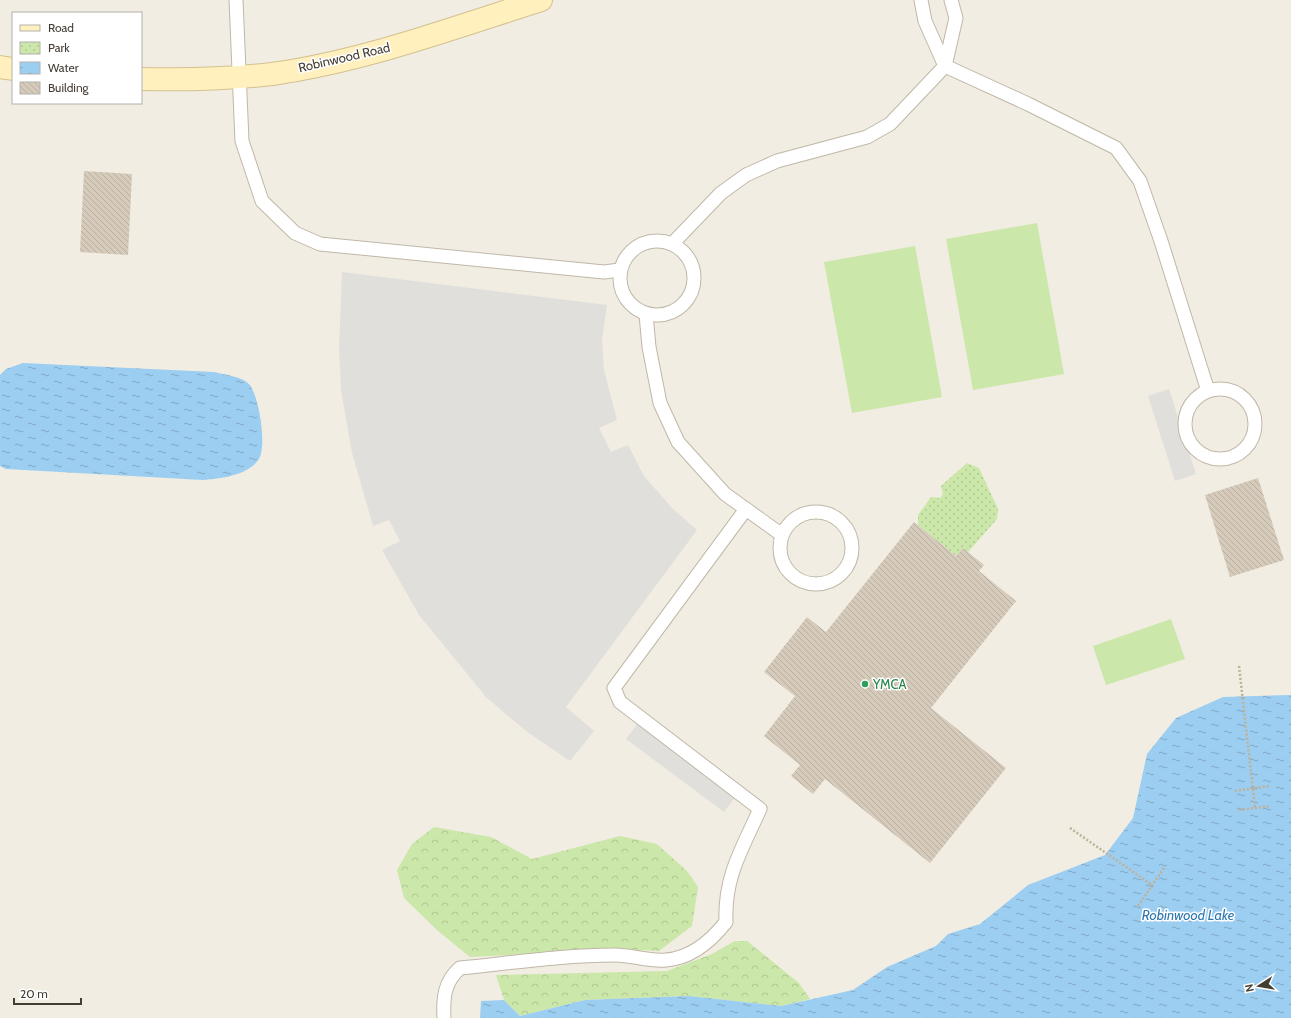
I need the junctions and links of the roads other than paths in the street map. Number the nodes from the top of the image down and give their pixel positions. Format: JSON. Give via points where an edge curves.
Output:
{"nodes":[{"id":1,"x":236,"y":0,"type":"edge"},
{"id":2,"x":541,"y":0,"type":"edge"},
{"id":3,"x":921,"y":0,"type":"edge"},
{"id":4,"x":951,"y":0,"type":"edge"},
{"id":5,"x":945,"y":66,"type":"junction"},
{"id":6,"x":0,"y":67,"type":"edge"},
{"id":7,"x":12,"y":69,"type":"edge"},
{"id":8,"x":239,"y":76,"type":"junction"},
{"id":9,"x":142,"y":79,"type":"edge"},
{"id":10,"x":672,"y":244,"type":"junction"},
{"id":11,"x":620,"y":276,"type":"junction"},
{"id":12,"x":652,"y":315,"type":"junction"},
{"id":13,"x":1208,"y":391,"type":"junction"},
{"id":14,"x":746,"y":509,"type":"junction"},
{"id":15,"x":782,"y":535,"type":"junction"},
{"id":16,"x":444,"y":1018,"type":"edge"}],
"edges":[{"from":1,"to":8,"type":"lane"},
{"from":2,"to":8,"type":"main road","name":"Robinwood Road","via":[[370,53],[272,74]]},
{"from":3,"to":5,"type":"lane","via":[[925,21]]},
{"from":4,"to":5,"type":"lane","via":[[956,18]]},
{"from":5,"to":10,"type":"lane","via":[[890,124],[867,137],[777,161],[746,175],[721,193]]},
{"from":5,"to":13,"type":"lane","via":[[1116,148],[1140,181]]},
{"from":6,"to":7,"type":"main road"},
{"from":8,"to":9,"type":"main road","name":"Robinwood Road","via":[[178,80]]},
{"from":8,"to":11,"type":"lane","via":[[242,141],[262,200],[295,233],[320,244],[604,272]]},
{"from":10,"to":11,"type":"lane","via":[[656,241],[640,245],[624,260]]},
{"from":10,"to":12,"type":"lane","via":[[690,261],[694,273],[694,286],[689,298],[681,307],[670,314]]},
{"from":11,"to":12,"type":"lane","via":[[622,292],[627,302],[636,309]]},
{"from":12,"to":14,"type":"lane","via":[[649,347],[660,403],[678,442],[725,494]]},
{"from":13,"to":13,"type":"lane","via":[[1197,397],[1189,407],[1185,418],[1189,442],[1207,457],[1219,460],[1231,458],[1242,452],[1249,444],[1253,434],[1252,412],[1247,403],[1234,393]]},
{"from":14,"to":15,"type":"lane"},
{"from":14,"to":16,"type":"lane","via":[[614,688],[620,702],[760,809],[731,873],[725,902],[726,922],[713,938],[695,951],[666,960],[616,955],[460,968],[446,985]]},
{"from":15,"to":15,"type":"lane","via":[[780,547],[786,569],[794,577],[805,582],[816,584],[838,577],[850,558],[852,547],[847,531],[837,519],[827,514],[806,513],[796,518]]}]}
